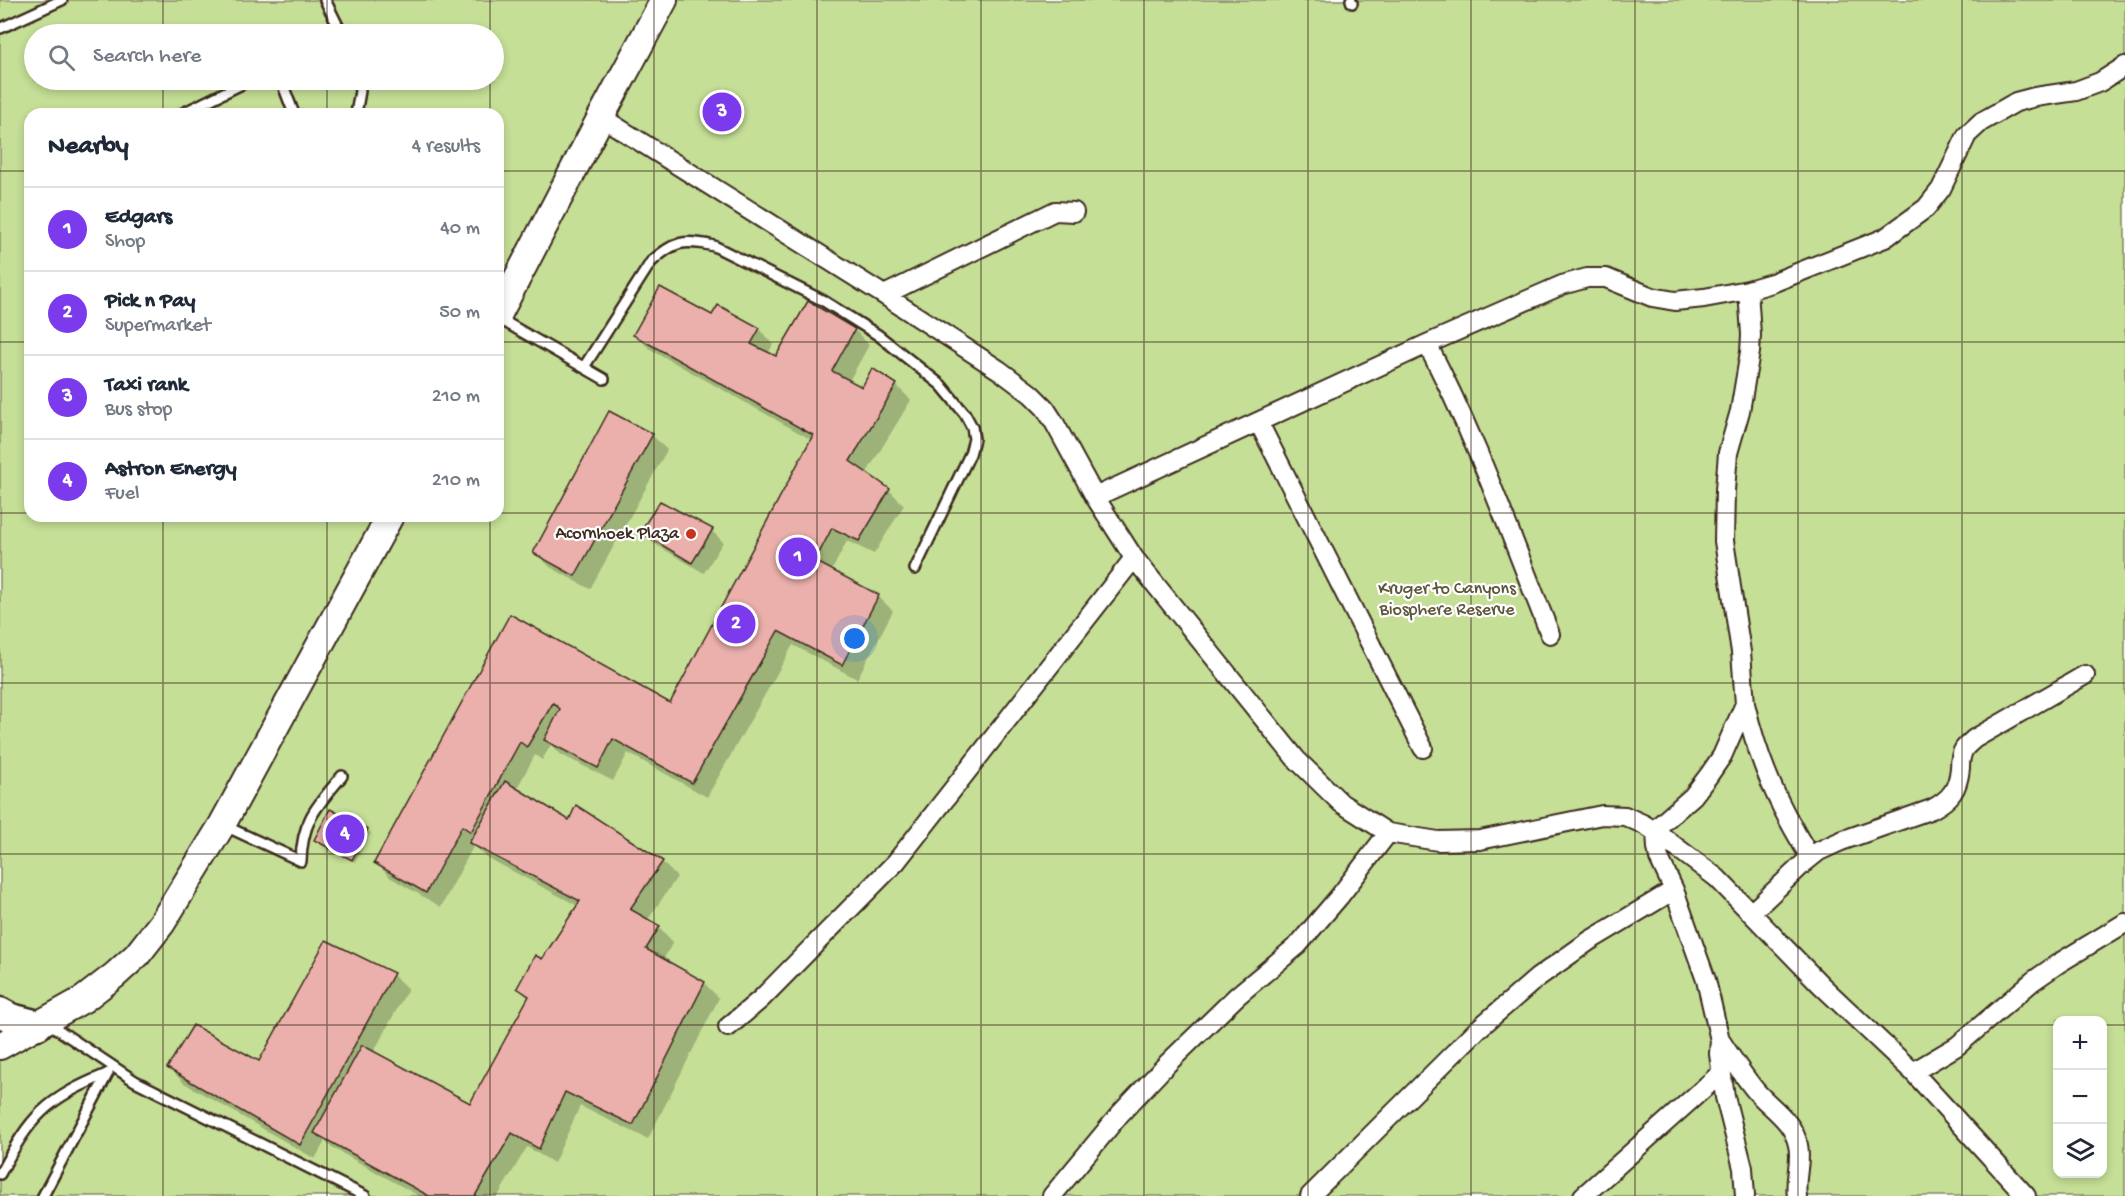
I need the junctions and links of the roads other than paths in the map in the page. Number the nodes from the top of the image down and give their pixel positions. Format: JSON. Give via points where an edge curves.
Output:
{"nodes":[{"id":1,"x":62,"y":0,"type":"edge"},
{"id":2,"x":325,"y":0,"type":"edge"},
{"id":3,"x":664,"y":0,"type":"edge"},
{"id":4,"x":336,"y":24,"type":"edge"},
{"id":5,"x":1,"y":28,"type":"edge"},
{"id":6,"x":2124,"y":68,"type":"edge"},
{"id":7,"x":230,"y":90,"type":"edge"},
{"id":8,"x":285,"y":90,"type":"edge"},
{"id":9,"x":360,"y":90,"type":"edge"},
{"id":10,"x":193,"y":108,"type":"edge"},
{"id":11,"x":292,"y":108,"type":"edge"},
{"id":12,"x":357,"y":108,"type":"edge"},
{"id":13,"x":601,"y":117,"type":"junction"},
{"id":14,"x":1074,"y":212,"type":"dead end"},
{"id":15,"x":1748,"y":290,"type":"junction"},
{"id":16,"x":884,"y":295,"type":"junction"},
{"id":17,"x":504,"y":304,"type":"edge"},
{"id":18,"x":504,"y":320,"type":"edge"},
{"id":19,"x":1427,"y":344,"type":"junction"},
{"id":20,"x":584,"y":367,"type":"junction"},
{"id":21,"x":604,"y":379,"type":"dead end"},
{"id":22,"x":1259,"y":423,"type":"junction"},
{"id":23,"x":1095,"y":497,"type":"junction"},
{"id":24,"x":387,"y":522,"type":"edge"},
{"id":25,"x":1134,"y":558,"type":"junction"},
{"id":26,"x":915,"y":569,"type":"dead end"},
{"id":27,"x":1550,"y":634,"type":"dead end"},
{"id":28,"x":2085,"y":675,"type":"dead end"},
{"id":29,"x":1745,"y":704,"type":"junction"},
{"id":30,"x":1423,"y":748,"type":"dead end"},
{"id":31,"x":342,"y":776,"type":"dead end"},
{"id":32,"x":222,"y":825,"type":"junction"},
{"id":33,"x":1656,"y":832,"type":"junction"},
{"id":34,"x":1388,"y":833,"type":"junction"},
{"id":35,"x":1810,"y":857,"type":"junction"},
{"id":36,"x":1674,"y":890,"type":"junction"},
{"id":37,"x":1751,"y":913,"type":"junction"},
{"id":38,"x":2125,"y":923,"type":"edge"},
{"id":39,"x":0,"y":1012,"type":"edge"},
{"id":40,"x":42,"y":1023,"type":"junction"},
{"id":41,"x":728,"y":1027,"type":"dead end"},
{"id":42,"x":1720,"y":1040,"type":"junction"},
{"id":43,"x":0,"y":1046,"type":"edge"},
{"id":44,"x":110,"y":1069,"type":"junction"},
{"id":45,"x":1913,"y":1072,"type":"junction"},
{"id":46,"x":1721,"y":1073,"type":"junction"},
{"id":47,"x":0,"y":1174,"type":"edge"},
{"id":48,"x":43,"y":1196,"type":"edge"},
{"id":49,"x":365,"y":1196,"type":"edge"},
{"id":50,"x":1052,"y":1196,"type":"edge"},
{"id":51,"x":1310,"y":1196,"type":"edge"},
{"id":52,"x":1583,"y":1196,"type":"edge"},
{"id":53,"x":1745,"y":1196,"type":"edge"},
{"id":54,"x":1797,"y":1196,"type":"edge"},
{"id":55,"x":2026,"y":1196,"type":"edge"}],
"edges":[{"from":1,"to":5,"type":"lane"},
{"from":2,"to":4,"type":"lane"},
{"from":3,"to":13,"type":"street"},
{"from":6,"to":15,"type":"street","via":[[2076,91],[2016,102],[1989,116],[1967,135],[1941,189],[1926,208],[1904,225],[1864,247]]},
{"from":7,"to":10,"type":"lane"},
{"from":8,"to":11,"type":"lane"},
{"from":9,"to":12,"type":"lane"},
{"from":13,"to":16,"type":"street"},
{"from":13,"to":17,"type":"street"},
{"from":14,"to":16,"type":"street","via":[[1055,210]]},
{"from":15,"to":19,"type":"street","via":[[1675,301],[1652,297],[1606,278],[1587,278],[1562,285]]},
{"from":15,"to":29,"type":"street","via":[[1750,352],[1728,453],[1724,541]]},
{"from":16,"to":23,"type":"street","via":[[1031,394],[1054,422]]},
{"from":18,"to":20,"type":"lane"},
{"from":19,"to":22,"type":"street"},
{"from":19,"to":27,"type":"street","via":[[1481,462]]},
{"from":20,"to":21,"type":"lane"},
{"from":20,"to":26,"type":"lane","via":[[651,261],[682,242],[714,246],[822,300],[878,335],[941,385],[972,427],[970,454]]},
{"from":22,"to":23,"type":"street"},
{"from":22,"to":30,"type":"street"},
{"from":23,"to":25,"type":"street"},
{"from":24,"to":32,"type":"street"},
{"from":25,"to":34,"type":"street","via":[[1296,759],[1341,803]]},
{"from":25,"to":41,"type":"street","via":[[896,862],[770,991]]},
{"from":28,"to":35,"type":"street","via":[[1974,739],[1964,750],[1959,780],[1954,794],[1946,801],[1891,825],[1840,841]]},
{"from":29,"to":33,"type":"street","via":[[1709,776]]},
{"from":29,"to":35,"type":"street","via":[[1762,766]]},
{"from":31,"to":32,"type":"lane","via":[[307,823],[301,861]]},
{"from":32,"to":40,"type":"street","via":[[162,923],[137,954],[98,988]]},
{"from":33,"to":34,"type":"street","via":[[1625,816],[1602,815],[1480,840],[1438,841]]},
{"from":33,"to":36,"type":"street","via":[[1659,858]]},
{"from":33,"to":37,"type":"street","via":[[1717,878]]},
{"from":34,"to":50,"type":"street","via":[[1298,945],[1237,996],[1167,1064]]},
{"from":35,"to":37,"type":"street"},
{"from":36,"to":42,"type":"street","via":[[1706,980]]},
{"from":36,"to":51,"type":"street","via":[[1589,941],[1537,978],[1477,1030]]},
{"from":37,"to":45,"type":"street"},
{"from":38,"to":45,"type":"street","via":[[2042,975],[1957,1046]]},
{"from":39,"to":40,"type":"main road","via":[[11,1018]]},
{"from":40,"to":43,"type":"street"},
{"from":40,"to":44,"type":"lane"},
{"from":42,"to":46,"type":"street"},
{"from":42,"to":54,"type":"street","via":[[1743,1075],[1792,1128],[1800,1158]]},
{"from":44,"to":47,"type":"lane","via":[[40,1112]]},
{"from":44,"to":48,"type":"lane"},
{"from":44,"to":49,"type":"lane"},
{"from":45,"to":55,"type":"street"},
{"from":46,"to":52,"type":"street"},
{"from":46,"to":53,"type":"street","via":[[1743,1168]]}]}
